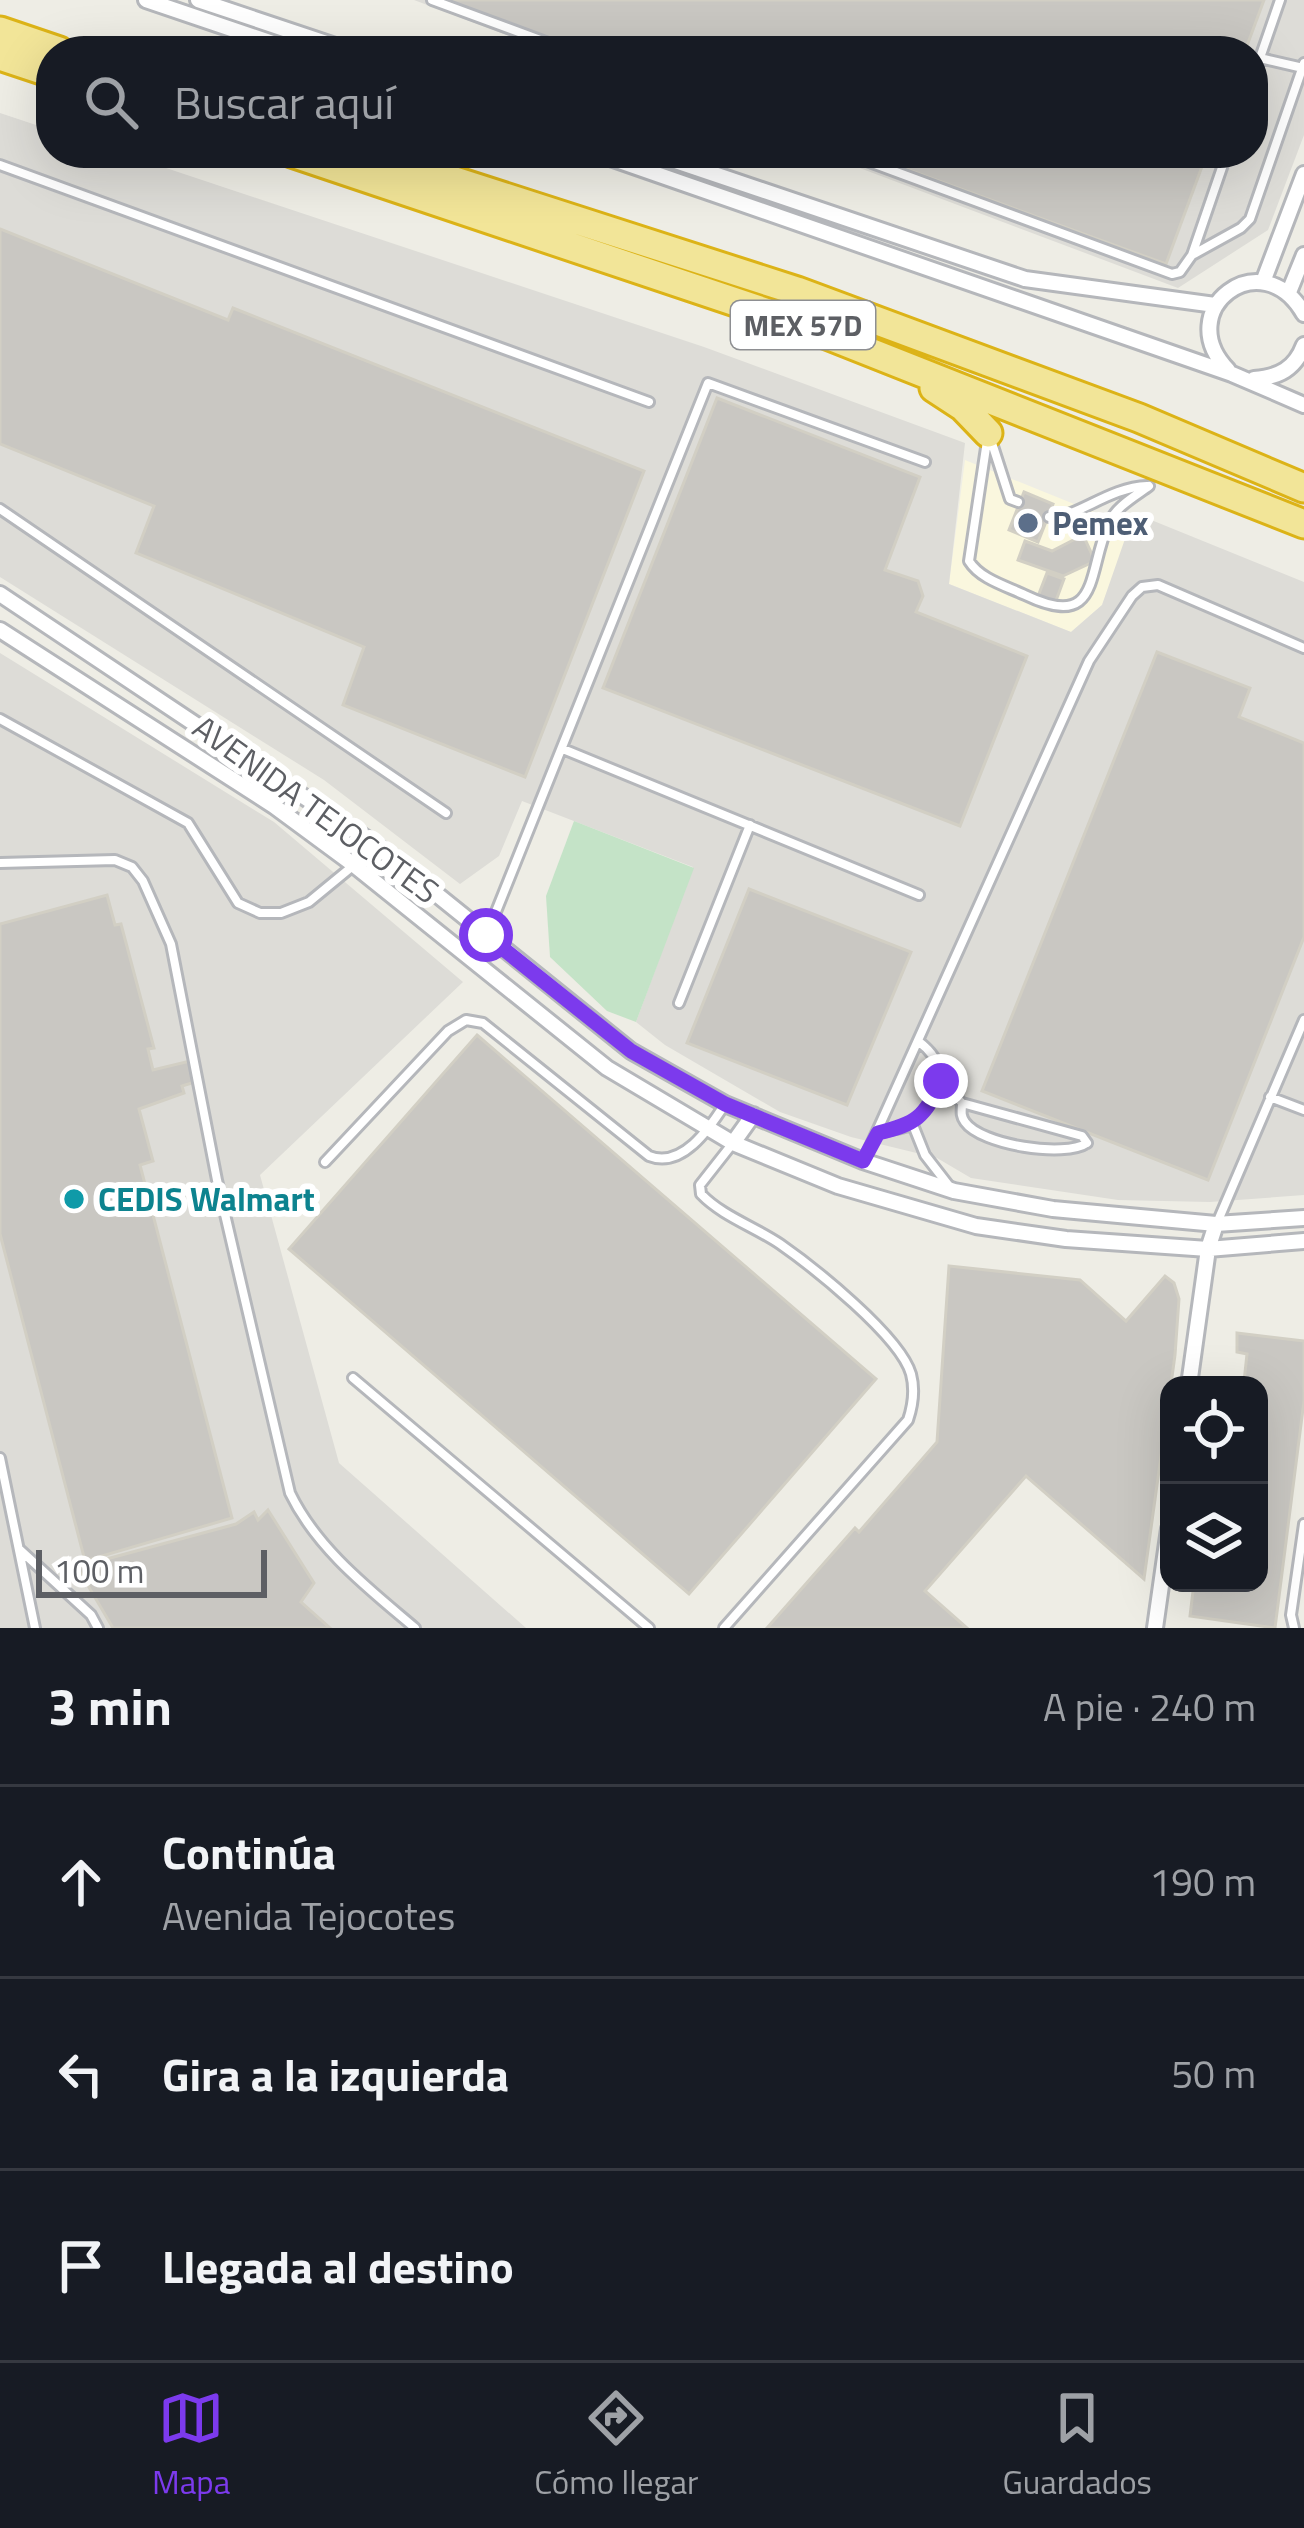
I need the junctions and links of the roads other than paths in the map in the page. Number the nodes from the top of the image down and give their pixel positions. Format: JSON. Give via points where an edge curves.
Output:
{"nodes":[{"id":1,"x":146,"y":0,"type":"edge"},
{"id":2,"x":198,"y":0,"type":"edge"},
{"id":3,"x":432,"y":0,"type":"edge"},
{"id":4,"x":1280,"y":0,"type":"edge"},
{"id":5,"x":0,"y":31,"type":"edge"},
{"id":6,"x":252,"y":36,"type":"edge"},
{"id":7,"x":305,"y":36,"type":"edge"},
{"id":8,"x":529,"y":36,"type":"edge"},
{"id":9,"x":1268,"y":36,"type":"edge"},
{"id":10,"x":36,"y":43,"type":"edge"},
{"id":11,"x":0,"y":56,"type":"edge"},
{"id":12,"x":1268,"y":59,"type":"edge"},
{"id":13,"x":1303,"y":65,"type":"edge"},
{"id":14,"x":36,"y":68,"type":"edge"},
{"id":15,"x":0,"y":165,"type":"edge"},
{"id":16,"x":1268,"y":167,"type":"edge"},
{"id":17,"x":337,"y":168,"type":"edge"},
{"id":18,"x":415,"y":168,"type":"edge"},
{"id":19,"x":639,"y":168,"type":"edge"},
{"id":20,"x":696,"y":168,"type":"edge"},
{"id":21,"x":886,"y":168,"type":"edge"},
{"id":22,"x":1222,"y":168,"type":"edge"},
{"id":23,"x":1268,"y":168,"type":"edge"},
{"id":24,"x":1304,"y":174,"type":"edge"},
{"id":25,"x":1304,"y":254,"type":"edge"},
{"id":26,"x":1192,"y":255,"type":"junction"},
{"id":27,"x":1263,"y":282,"type":"junction"},
{"id":28,"x":1289,"y":292,"type":"junction"},
{"id":29,"x":1215,"y":305,"type":"junction"},
{"id":30,"x":1304,"y":314,"type":"edge"},
{"id":31,"x":789,"y":320,"type":"junction"},
{"id":32,"x":1304,"y":345,"type":"edge"},
{"id":33,"x":1232,"y":374,"type":"junction"},
{"id":34,"x":1249,"y":380,"type":"junction"},
{"id":35,"x":650,"y":402,"type":"dead end"},
{"id":36,"x":1304,"y":405,"type":"edge"},
{"id":37,"x":988,"y":434,"type":"junction"},
{"id":38,"x":925,"y":462,"type":"dead end"},
{"id":39,"x":1148,"y":486,"type":"junction"},
{"id":40,"x":1304,"y":488,"type":"edge"},
{"id":41,"x":1018,"y":502,"type":"dead end"},
{"id":42,"x":1257,"y":504,"type":"junction"},
{"id":43,"x":0,"y":508,"type":"edge"},
{"id":44,"x":1049,"y":517,"type":"dead end"},
{"id":45,"x":1304,"y":524,"type":"edge"},
{"id":46,"x":0,"y":594,"type":"edge"},
{"id":47,"x":0,"y":630,"type":"edge"},
{"id":48,"x":1304,"y":648,"type":"edge"},
{"id":49,"x":0,"y":719,"type":"edge"},
{"id":50,"x":563,"y":748,"type":"junction"},
{"id":51,"x":446,"y":813,"type":"dead end"},
{"id":52,"x":750,"y":825,"type":"junction"},
{"id":53,"x":374,"y":843,"type":"junction"},
{"id":54,"x":0,"y":863,"type":"edge"},
{"id":55,"x":354,"y":865,"type":"junction"},
{"id":56,"x":919,"y":895,"type":"dead end"},
{"id":57,"x":486,"y":935,"type":"junction"},
{"id":58,"x":679,"y":1003,"type":"dead end"},
{"id":59,"x":1304,"y":1020,"type":"edge"},
{"id":60,"x":918,"y":1041,"type":"junction"},
{"id":61,"x":941,"y":1081,"type":"junction"},
{"id":62,"x":1270,"y":1097,"type":"junction"},
{"id":63,"x":962,"y":1102,"type":"junction"},
{"id":64,"x":725,"y":1104,"type":"junction"},
{"id":65,"x":1304,"y":1110,"type":"edge"},
{"id":66,"x":753,"y":1115,"type":"junction"},
{"id":67,"x":913,"y":1125,"type":"junction"},
{"id":68,"x":708,"y":1131,"type":"junction"},
{"id":69,"x":878,"y":1133,"type":"junction"},
{"id":70,"x":734,"y":1143,"type":"junction"},
{"id":71,"x":863,"y":1161,"type":"junction"},
{"id":72,"x":325,"y":1162,"type":"dead end"},
{"id":73,"x":954,"y":1192,"type":"junction"},
{"id":74,"x":1304,"y":1218,"type":"edge"},
{"id":75,"x":1216,"y":1224,"type":"junction"},
{"id":76,"x":1304,"y":1241,"type":"edge"},
{"id":77,"x":1208,"y":1249,"type":"junction"},
{"id":78,"x":1190,"y":1376,"type":"edge"},
{"id":79,"x":353,"y":1378,"type":"dead end"},
{"id":80,"x":0,"y":1458,"type":"edge"},
{"id":81,"x":1304,"y":1525,"type":"edge"},
{"id":82,"x":18,"y":1548,"type":"junction"},
{"id":83,"x":1160,"y":1592,"type":"edge"},
{"id":84,"x":35,"y":1628,"type":"edge"},
{"id":85,"x":98,"y":1628,"type":"edge"},
{"id":86,"x":415,"y":1628,"type":"edge"},
{"id":87,"x":649,"y":1628,"type":"edge"},
{"id":88,"x":724,"y":1628,"type":"edge"},
{"id":89,"x":1155,"y":1628,"type":"edge"},
{"id":90,"x":1294,"y":1628,"type":"edge"}],
"edges":[{"from":1,"to":6,"type":"street"},
{"from":2,"to":7,"type":"street"},
{"from":3,"to":8,"type":"lane"},
{"from":4,"to":9,"type":"lane"},
{"from":5,"to":10,"type":"highway"},
{"from":11,"to":14,"type":"highway"},
{"from":12,"to":13,"type":"lane"},
{"from":13,"to":16,"type":"lane"},
{"from":15,"to":35,"type":"lane"},
{"from":17,"to":31,"type":"highway","number":"MEX 57D"},
{"from":18,"to":40,"type":"highway","number":"MEX 57D","via":[[797,291]]},
{"from":19,"to":33,"type":"street"},
{"from":20,"to":29,"type":"street","via":[[1025,279]]},
{"from":21,"to":26,"type":"lane","via":[[1172,274]]},
{"from":22,"to":26,"type":"lane"},
{"from":23,"to":26,"type":"lane","via":[[1250,219]]},
{"from":24,"to":27,"type":"street"},
{"from":25,"to":28,"type":"street"},
{"from":27,"to":28,"type":"street"},
{"from":27,"to":29,"type":"street","via":[[1228,291]]},
{"from":28,"to":30,"type":"street"},
{"from":29,"to":33,"type":"street","via":[[1208,330],[1214,355]]},
{"from":31,"to":37,"type":"highway","via":[[937,389]]},
{"from":31,"to":42,"type":"highway","number":"MEX 57D"},
{"from":32,"to":34,"type":"street","via":[[1276,377]]},
{"from":33,"to":34,"type":"street"},
{"from":34,"to":36,"type":"street"},
{"from":37,"to":39,"type":"lane","via":[[969,561],[1048,606],[1072,605],[1089,592],[1107,526]]},
{"from":37,"to":41,"type":"lane","via":[[1010,499]]},
{"from":38,"to":50,"type":"lane","via":[[708,383]]},
{"from":39,"to":42,"type":"highway","via":[[1192,486]]},
{"from":39,"to":44,"type":"lane"},
{"from":42,"to":45,"type":"highway","number":"MEX 57D"},
{"from":43,"to":51,"type":"lane"},
{"from":46,"to":53,"type":"street","name":"AVENIDA TEJOCOTES"},
{"from":47,"to":55,"type":"street","name":"AVENIDA TEJOCOTES"},
{"from":48,"to":60,"type":"lane","via":[[1158,585],[1132,596],[1089,661]]},
{"from":49,"to":55,"type":"lane","via":[[188,823],[238,903],[260,913],[309,902]]},
{"from":50,"to":52,"type":"lane"},
{"from":50,"to":57,"type":"lane"},
{"from":52,"to":56,"type":"lane"},
{"from":52,"to":58,"type":"lane"},
{"from":53,"to":55,"type":"lane"},
{"from":53,"to":57,"type":"street","name":"AVENIDA TEJOCOTES"},
{"from":54,"to":86,"type":"lane","via":[[115,860],[143,881],[171,944],[290,1493],[350,1574]]},
{"from":55,"to":68,"type":"street","name":"AVENIDA TEJOCOTES","via":[[608,1069]]},
{"from":57,"to":64,"type":"street","name":"AVENIDA TEJOCOTES","via":[[631,1051]]},
{"from":59,"to":62,"type":"lane"},
{"from":60,"to":61,"type":"lane","via":[[934,1053]]},
{"from":60,"to":69,"type":"lane"},
{"from":61,"to":63,"type":"lane"},
{"from":61,"to":67,"type":"lane"},
{"from":62,"to":65,"type":"lane"},
{"from":62,"to":75,"type":"lane"},
{"from":63,"to":63,"type":"lane","via":[[1082,1136],[1087,1143],[1055,1149],[993,1139],[968,1126]]},
{"from":64,"to":66,"type":"street","name":"AVENIDA TEJOCOTES"},
{"from":64,"to":68,"type":"lane"},
{"from":66,"to":70,"type":"street"},
{"from":66,"to":71,"type":"street","name":"AVENIDA TEJOCOTES"},
{"from":67,"to":69,"type":"lane"},
{"from":67,"to":73,"type":"lane"},
{"from":68,"to":70,"type":"street","name":"AVENIDA TEJOCOTES"},
{"from":68,"to":72,"type":"lane","via":[[671,1160],[649,1156],[483,1023],[466,1020]]},
{"from":69,"to":71,"type":"lane"},
{"from":70,"to":77,"type":"street","name":"AVENIDA TEJOCOTES","via":[[838,1186],[976,1226]]},
{"from":70,"to":88,"type":"lane","via":[[701,1194],[840,1291],[899,1351],[913,1406]]},
{"from":71,"to":73,"type":"street","name":"AVENIDA TEJOCOTES"},
{"from":73,"to":75,"type":"street","name":"AVENIDA TEJOCOTES"},
{"from":74,"to":75,"type":"street","name":"AVENIDA TEJOCOTES"},
{"from":75,"to":77,"type":"street"},
{"from":76,"to":77,"type":"street","name":"AVENIDA TEJOCOTES"},
{"from":77,"to":78,"type":"street"},
{"from":79,"to":87,"type":"lane"},
{"from":80,"to":82,"type":"lane"},
{"from":81,"to":90,"type":"lane"},
{"from":82,"to":84,"type":"lane"},
{"from":82,"to":85,"type":"lane"},
{"from":83,"to":89,"type":"street"}]}
